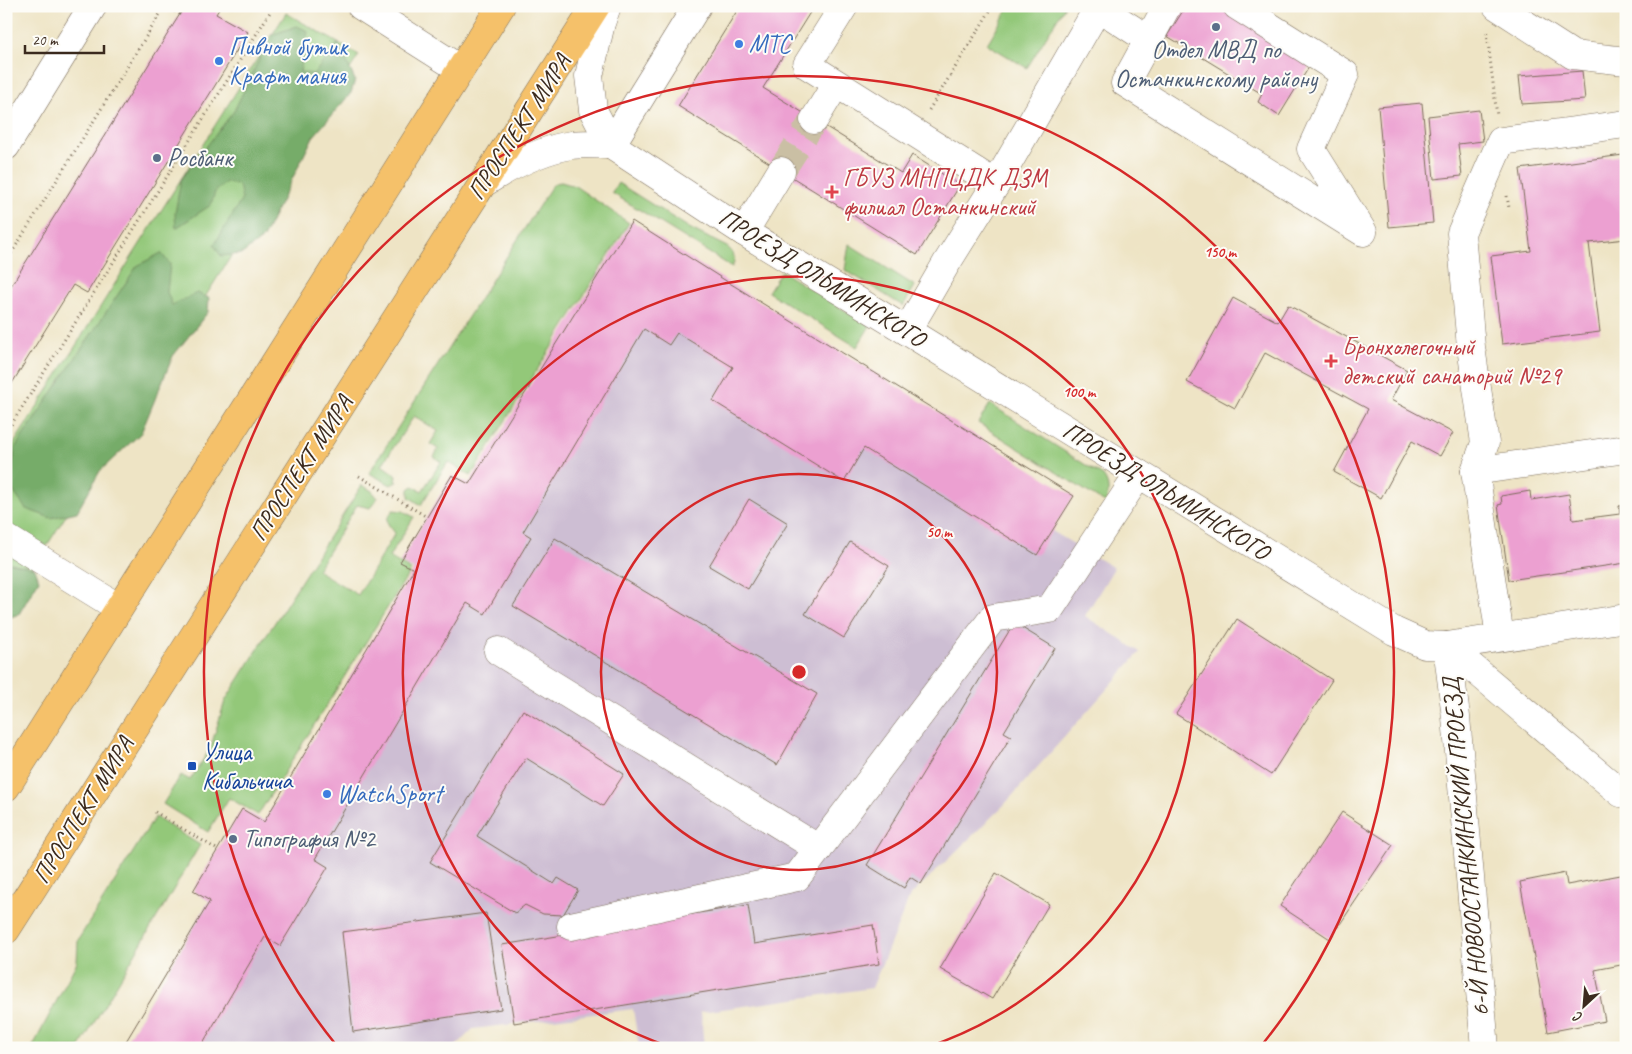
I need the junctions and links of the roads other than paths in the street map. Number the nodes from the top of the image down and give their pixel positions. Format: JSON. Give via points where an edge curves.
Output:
{"nodes":[{"id":1,"x":91,"y":6,"type":"edge"},
{"id":2,"x":361,"y":6,"type":"edge"},
{"id":3,"x":502,"y":6,"type":"edge"},
{"id":4,"x":596,"y":6,"type":"edge"},
{"id":5,"x":607,"y":6,"type":"edge"},
{"id":6,"x":697,"y":6,"type":"edge"},
{"id":7,"x":844,"y":6,"type":"edge"},
{"id":8,"x":1168,"y":6,"type":"edge"},
{"id":9,"x":1237,"y":6,"type":"edge"},
{"id":10,"x":1098,"y":8,"type":"edge"},
{"id":11,"x":1492,"y":16,"type":"edge"},
{"id":12,"x":1150,"y":40,"type":"junction"},
{"id":13,"x":1626,"y":61,"type":"edge"},
{"id":14,"x":460,"y":69,"type":"junction"},
{"id":15,"x":836,"y":84,"type":"junction"},
{"id":16,"x":814,"y":120,"type":"tunnel mouth"},
{"id":17,"x":1626,"y":124,"type":"edge"},
{"id":18,"x":6,"y":146,"type":"edge"},
{"id":19,"x":611,"y":146,"type":"junction"},
{"id":20,"x":781,"y":171,"type":"tunnel mouth"},
{"id":21,"x":482,"y":184,"type":"junction"},
{"id":22,"x":996,"y":184,"type":"junction"},
{"id":23,"x":744,"y":232,"type":"junction"},
{"id":24,"x":907,"y":331,"type":"junction"},
{"id":25,"x":1626,"y":449,"type":"edge"},
{"id":26,"x":1475,"y":471,"type":"junction"},
{"id":27,"x":1139,"y":474,"type":"junction"},
{"id":28,"x":6,"y":538,"type":"edge"},
{"id":29,"x":119,"y":608,"type":"junction"},
{"id":30,"x":1626,"y":618,"type":"edge"},
{"id":31,"x":1500,"y":637,"type":"junction"},
{"id":32,"x":1447,"y":646,"type":"junction"},
{"id":33,"x":498,"y":650,"type":"dead end"},
{"id":34,"x":6,"y":787,"type":"edge"},
{"id":35,"x":1626,"y":792,"type":"edge"},
{"id":36,"x":819,"y":849,"type":"junction"},
{"id":37,"x":30,"y":894,"type":"junction"},
{"id":38,"x":571,"y":926,"type":"dead end"},
{"id":39,"x":6,"y":930,"type":"edge"},
{"id":40,"x":6,"y":951,"type":"edge"},
{"id":41,"x":1486,"y":1048,"type":"edge"}],
"edges":[{"from":1,"to":18,"type":"street"},
{"from":2,"to":14,"type":"street"},
{"from":3,"to":14,"type":"main road"},
{"from":4,"to":21,"type":"main road","name":"ПРОСПЕКТ МИРА"},
{"from":5,"to":19,"type":"street","via":[[589,76],[593,110]]},
{"from":6,"to":19,"type":"street"},
{"from":7,"to":15,"type":"street","via":[[807,65]]},
{"from":8,"to":12,"type":"street"},
{"from":9,"to":12,"type":"street","via":[[1345,74],[1311,149],[1363,232],[1125,82]]},
{"from":10,"to":12,"type":"street"},
{"from":10,"to":22,"type":"street"},
{"from":11,"to":13,"type":"street","via":[[1572,55]]},
{"from":14,"to":29,"type":"main road"},
{"from":15,"to":16,"type":"street"},
{"from":15,"to":22,"type":"street"},
{"from":17,"to":26,"type":"street","via":[[1501,141],[1461,233],[1471,347],[1485,443]]},
{"from":19,"to":21,"type":"street","via":[[572,145],[511,166]]},
{"from":19,"to":23,"type":"street","name":"ПРОЕЗД ОЛЬМИНСКОГО"},
{"from":20,"to":23,"type":"street"},
{"from":21,"to":37,"type":"main road","name":"ПРОСПЕКТ МИРА"},
{"from":22,"to":24,"type":"street"},
{"from":23,"to":24,"type":"street","name":"ПРОЕЗД ОЛЬМИНСКОГО"},
{"from":24,"to":27,"type":"street","name":"ПРОЕЗД ОЛЬМИНСКОГО"},
{"from":25,"to":26,"type":"street"},
{"from":26,"to":31,"type":"street"},
{"from":27,"to":32,"type":"street","name":"ПРОЕЗД ОЛЬМИНСКОГО","via":[[1394,632],[1425,645]]},
{"from":27,"to":36,"type":"street","via":[[1050,609],[993,618]]},
{"from":28,"to":29,"type":"street"},
{"from":29,"to":34,"type":"main road"},
{"from":30,"to":31,"type":"street","name":"ПРОЕЗД ОЛЬМИНСКОГО"},
{"from":31,"to":32,"type":"street","name":"ПРОЕЗД ОЛЬМИНСКОГО"},
{"from":32,"to":35,"type":"street","via":[[1620,793]]},
{"from":32,"to":41,"type":"street","name":"6-Й НОВООСТАНКИНСКИЙ ПРОЕЗД"},
{"from":33,"to":36,"type":"street"},
{"from":36,"to":38,"type":"street","via":[[797,877]]},
{"from":37,"to":39,"type":"main road","name":"ПРОСПЕКТ МИРА"},
{"from":37,"to":40,"type":"main road"}]}
